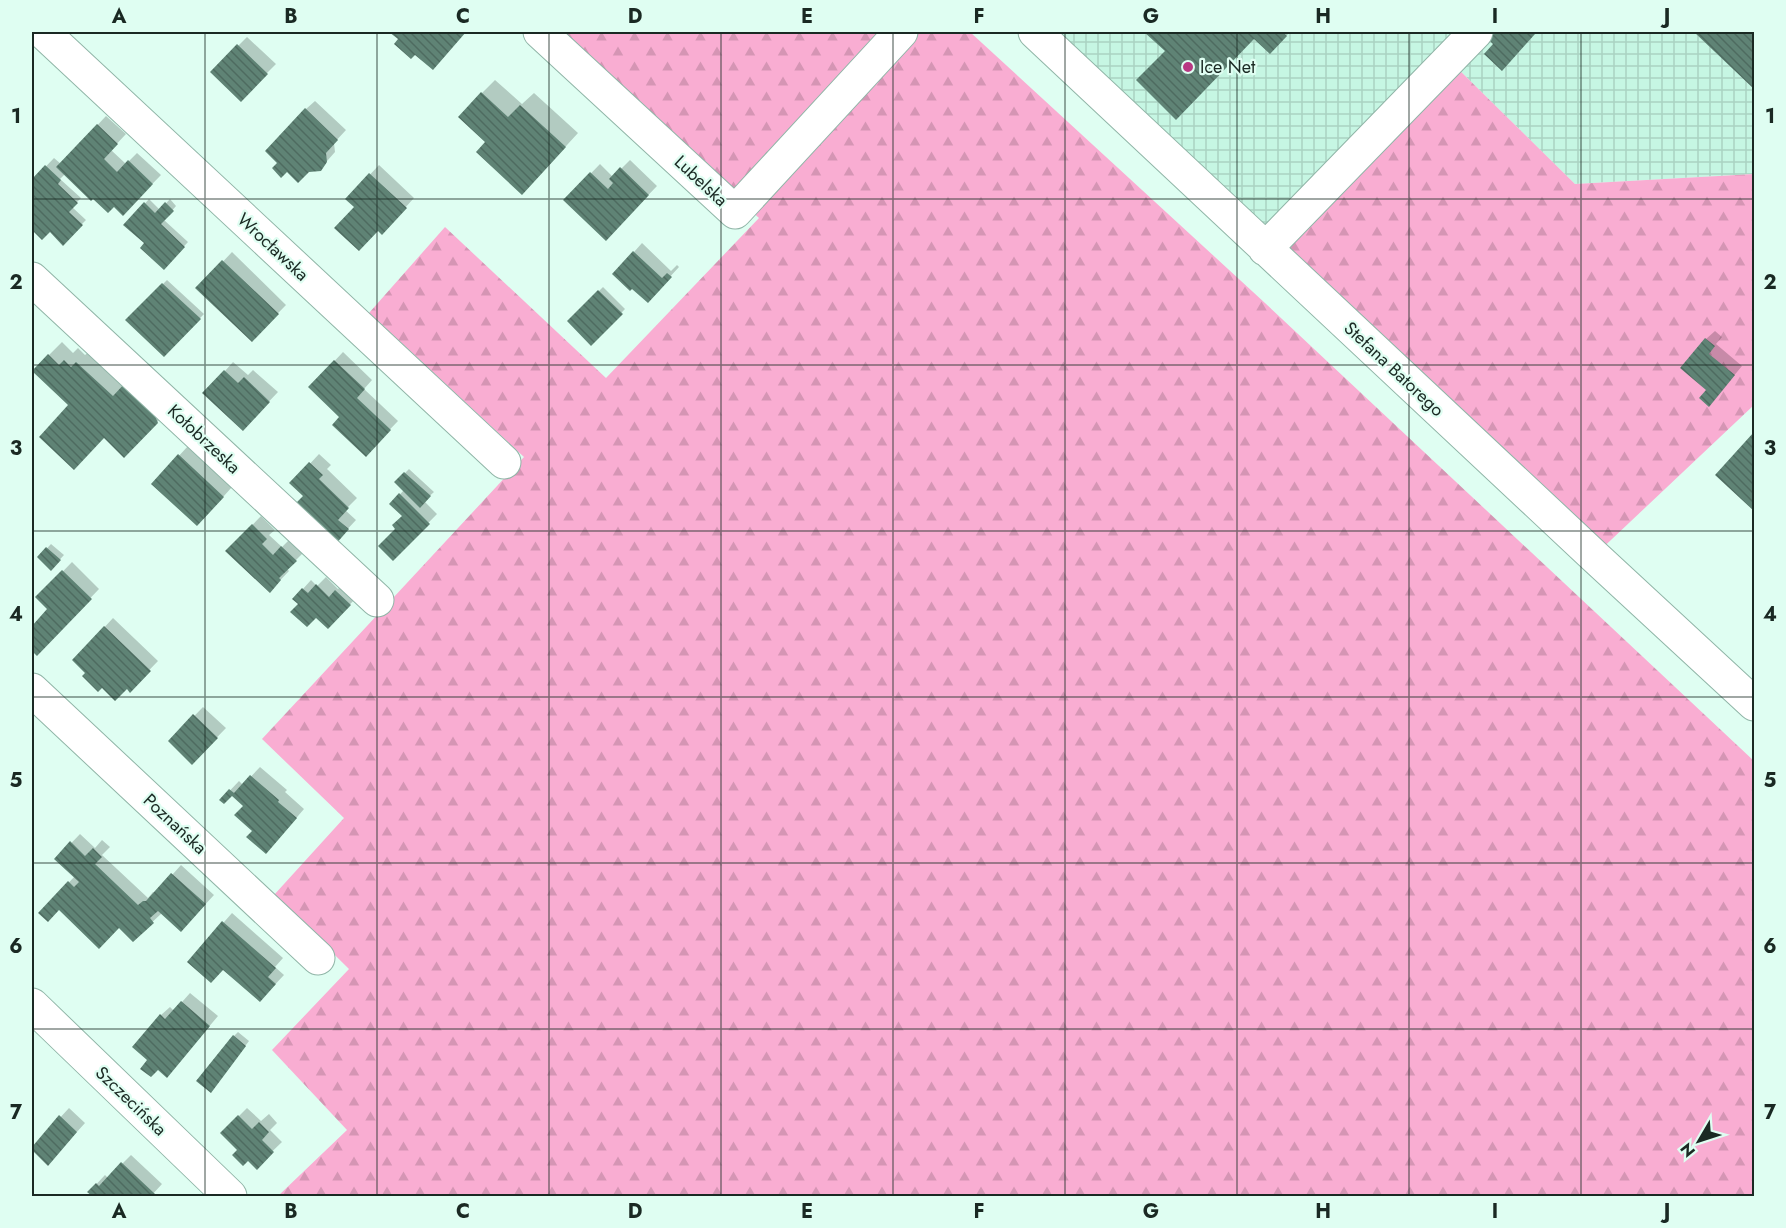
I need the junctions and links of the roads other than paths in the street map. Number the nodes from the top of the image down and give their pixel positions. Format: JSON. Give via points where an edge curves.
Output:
{"nodes":[{"id":1,"x":43,"y":32,"type":"edge"},
{"id":2,"x":540,"y":32,"type":"edge"},
{"id":3,"x":901,"y":32,"type":"edge"},
{"id":4,"x":1035,"y":32,"type":"edge"},
{"id":5,"x":1476,"y":32,"type":"edge"},
{"id":6,"x":1265,"y":249,"type":"junction"},
{"id":7,"x":32,"y":279,"type":"edge"},
{"id":8,"x":504,"y":462,"type":"dead end"},
{"id":9,"x":377,"y":600,"type":"dead end"},
{"id":10,"x":32,"y":690,"type":"edge"},
{"id":11,"x":1755,"y":704,"type":"edge"},
{"id":12,"x":318,"y":958,"type":"dead end"},
{"id":13,"x":32,"y":1005,"type":"edge"},
{"id":14,"x":230,"y":1197,"type":"edge"}],
"edges":[{"from":1,"to":8,"type":"street","name":"Wrocławska"},
{"from":2,"to":3,"type":"street","name":"Lubelska","via":[[735,212]]},
{"from":4,"to":6,"type":"street","name":"Stefana Batorego"},
{"from":5,"to":6,"type":"street"},
{"from":6,"to":11,"type":"street","name":"Stefana Batorego"},
{"from":7,"to":9,"type":"street","name":"Kołobrzeska"},
{"from":10,"to":12,"type":"street","name":"Poznańska"},
{"from":13,"to":14,"type":"street","name":"Szczecińska"}]}
